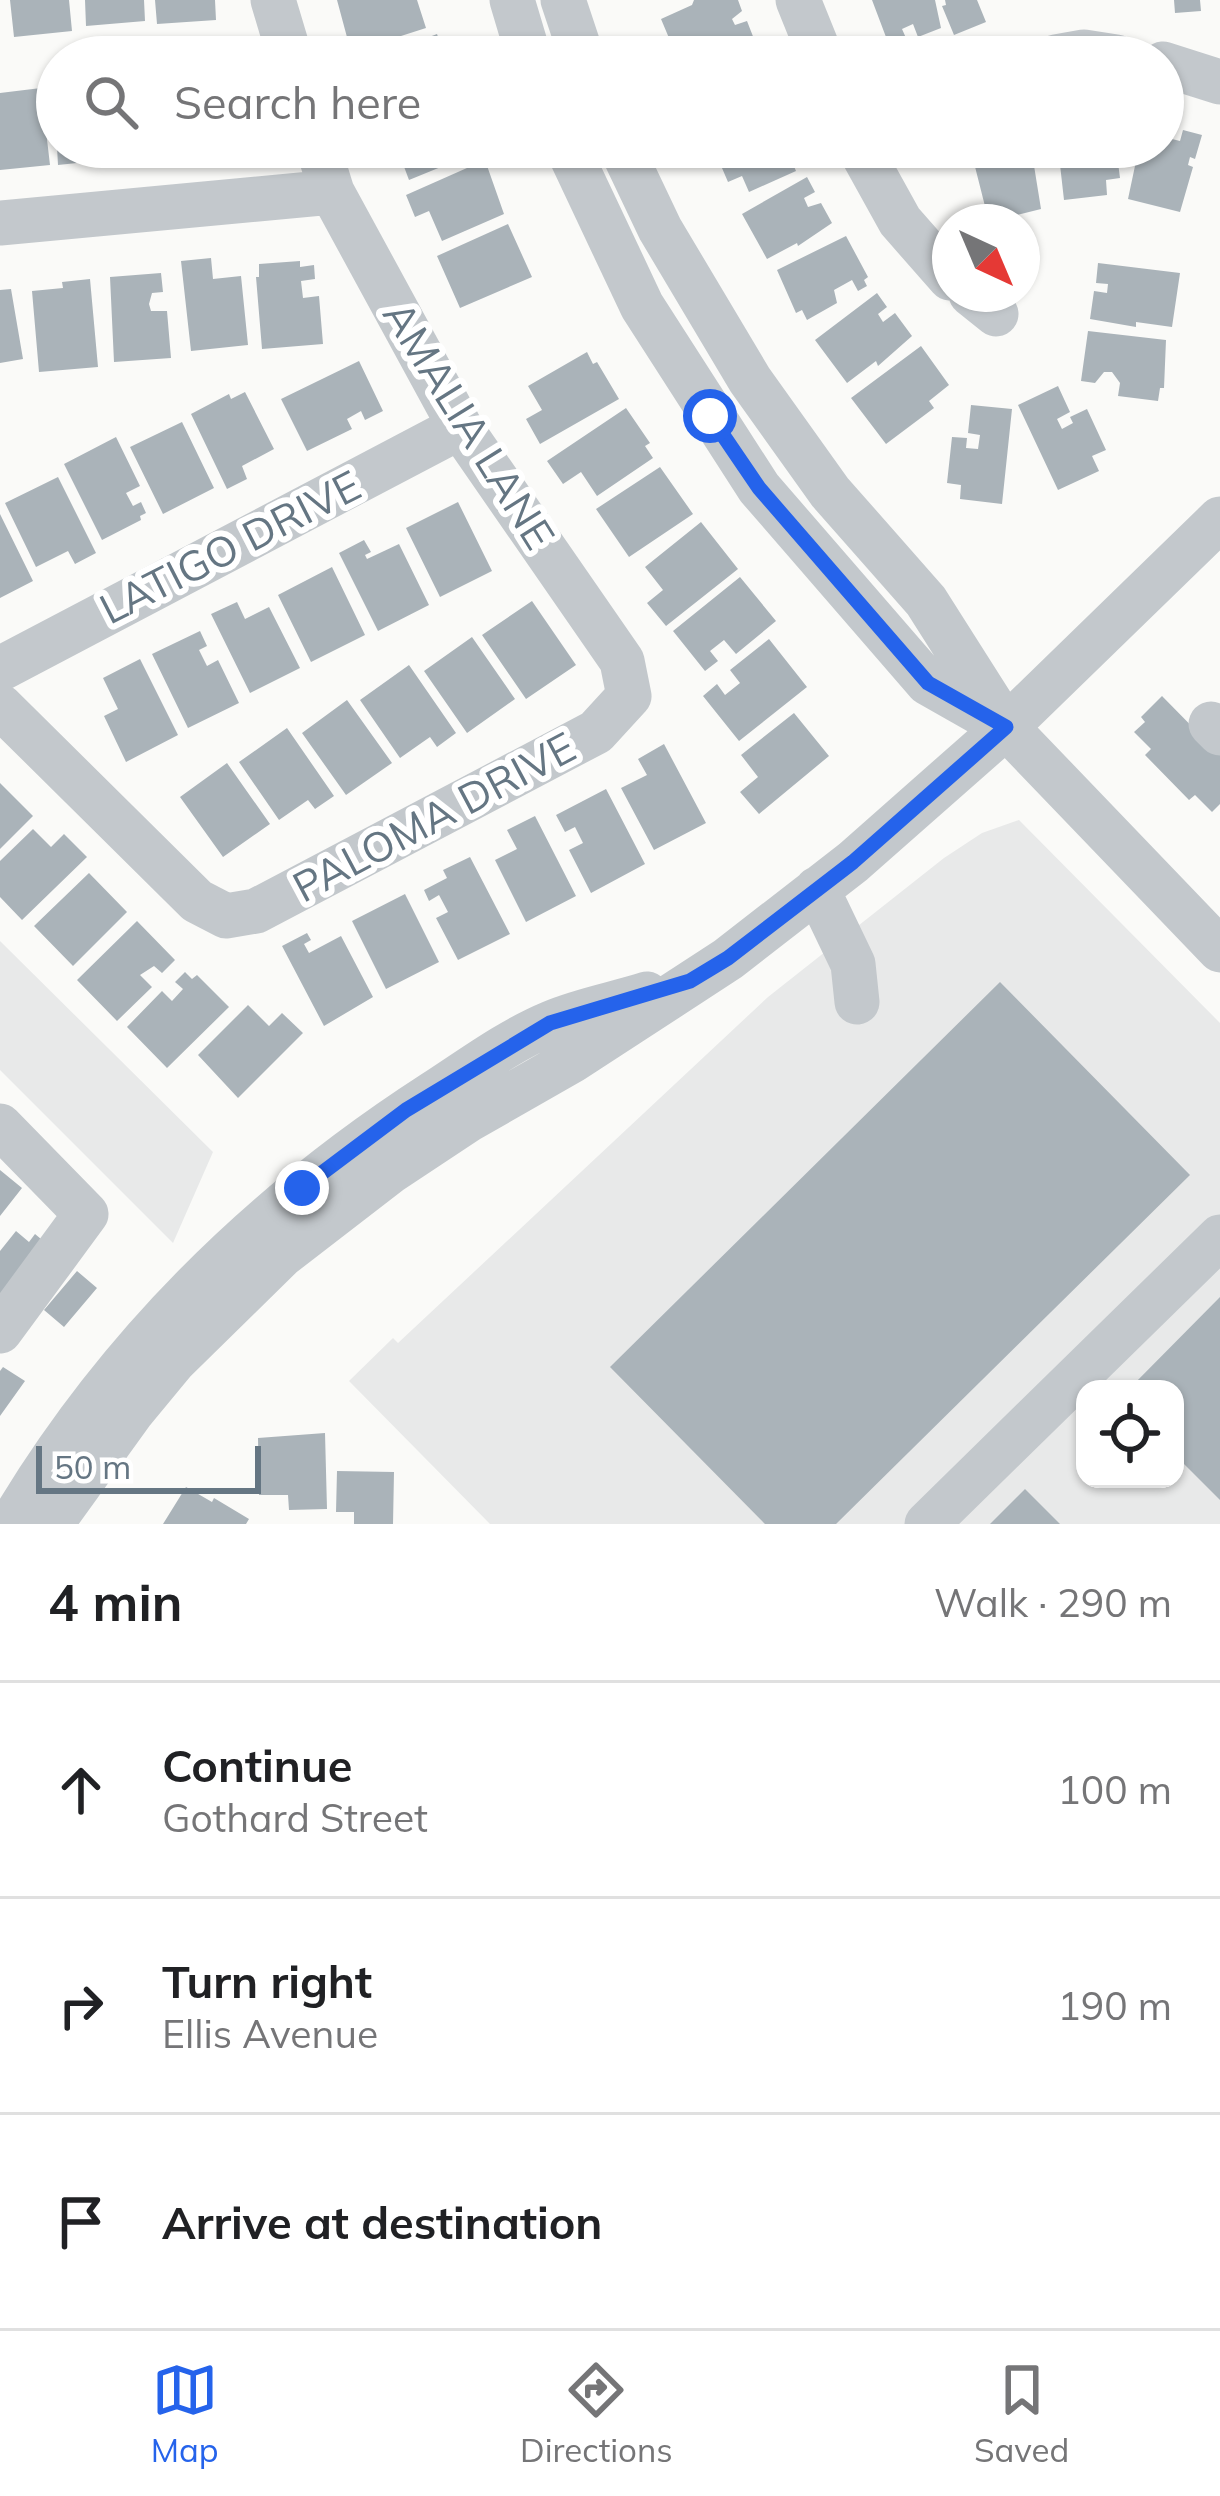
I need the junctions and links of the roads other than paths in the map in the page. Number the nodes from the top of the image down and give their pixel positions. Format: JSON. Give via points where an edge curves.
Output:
{"nodes":[{"id":1,"x":273,"y":0,"type":"edge"},
{"id":2,"x":512,"y":0,"type":"edge"},
{"id":3,"x":563,"y":0,"type":"edge"},
{"id":4,"x":798,"y":0,"type":"edge"},
{"id":5,"x":284,"y":36,"type":"edge"},
{"id":6,"x":523,"y":36,"type":"edge"},
{"id":7,"x":575,"y":36,"type":"edge"},
{"id":8,"x":813,"y":36,"type":"edge"},
{"id":9,"x":1184,"y":71,"type":"edge"},
{"id":10,"x":1220,"y":82,"type":"edge"},
{"id":11,"x":325,"y":168,"type":"edge"},
{"id":12,"x":577,"y":168,"type":"edge"},
{"id":13,"x":631,"y":168,"type":"edge"},
{"id":14,"x":871,"y":168,"type":"edge"},
{"id":15,"x":332,"y":192,"type":"junction"},
{"id":16,"x":0,"y":223,"type":"edge"},
{"id":17,"x":932,"y":257,"type":"edge"},
{"id":18,"x":460,"y":427,"type":"junction"},
{"id":19,"x":1220,"y":519,"type":"edge"},
{"id":20,"x":0,"y":668,"type":"edge"},
{"id":21,"x":629,"y":696,"type":"joint"},
{"id":22,"x":0,"y":706,"type":"edge"},
{"id":23,"x":1006,"y":727,"type":"junction"},
{"id":24,"x":817,"y":890,"type":"junction"},
{"id":25,"x":1211,"y":923,"type":"edge"},
{"id":26,"x":690,"y":981,"type":"junction"},
{"id":27,"x":857,"y":1003,"type":"dead end"},
{"id":28,"x":0,"y":1126,"type":"edge"},
{"id":29,"x":1220,"y":1237,"type":"edge"},
{"id":30,"x":0,"y":1331,"type":"edge"},
{"id":31,"x":11,"y":1524,"type":"edge"},
{"id":32,"x":51,"y":1524,"type":"edge"},
{"id":33,"x":927,"y":1524,"type":"edge"}],
"edges":[{"from":1,"to":5,"type":"street"},
{"from":2,"to":6,"type":"street"},
{"from":3,"to":7,"type":"street"},
{"from":4,"to":8,"type":"street"},
{"from":9,"to":10,"type":"street"},
{"from":11,"to":15,"type":"street","name":"AMALIA LANE"},
{"from":12,"to":23,"type":"street","via":[[642,306],[759,488],[928,683]]},
{"from":13,"to":23,"type":"street","via":[[750,380],[830,492],[926,601]]},
{"from":14,"to":17,"type":"street","via":[[900,221]]},
{"from":15,"to":16,"type":"street"},
{"from":15,"to":18,"type":"street","name":"AMALIA LANE"},
{"from":18,"to":20,"type":"street","name":"LATIGO DRIVE"},
{"from":18,"to":21,"type":"street","name":"AMALIA LANE","via":[[622,661]]},
{"from":19,"to":23,"type":"street"},
{"from":21,"to":22,"type":"street","name":"PALOMA DRIVE","via":[[596,732],[256,911],[226,916],[197,901]]},
{"from":23,"to":24,"type":"street"},
{"from":23,"to":25,"type":"street"},
{"from":24,"to":26,"type":"street"},
{"from":24,"to":27,"type":"street","via":[[854,964]]},
{"from":26,"to":31,"type":"street","via":[[550,1023],[406,1110],[302,1188],[188,1290],[132,1353]]},
{"from":26,"to":32,"type":"street","via":[[391,1171],[282,1255],[175,1361]]},
{"from":28,"to":30,"type":"street","via":[[86,1214]]},
{"from":29,"to":33,"type":"street"}]}
